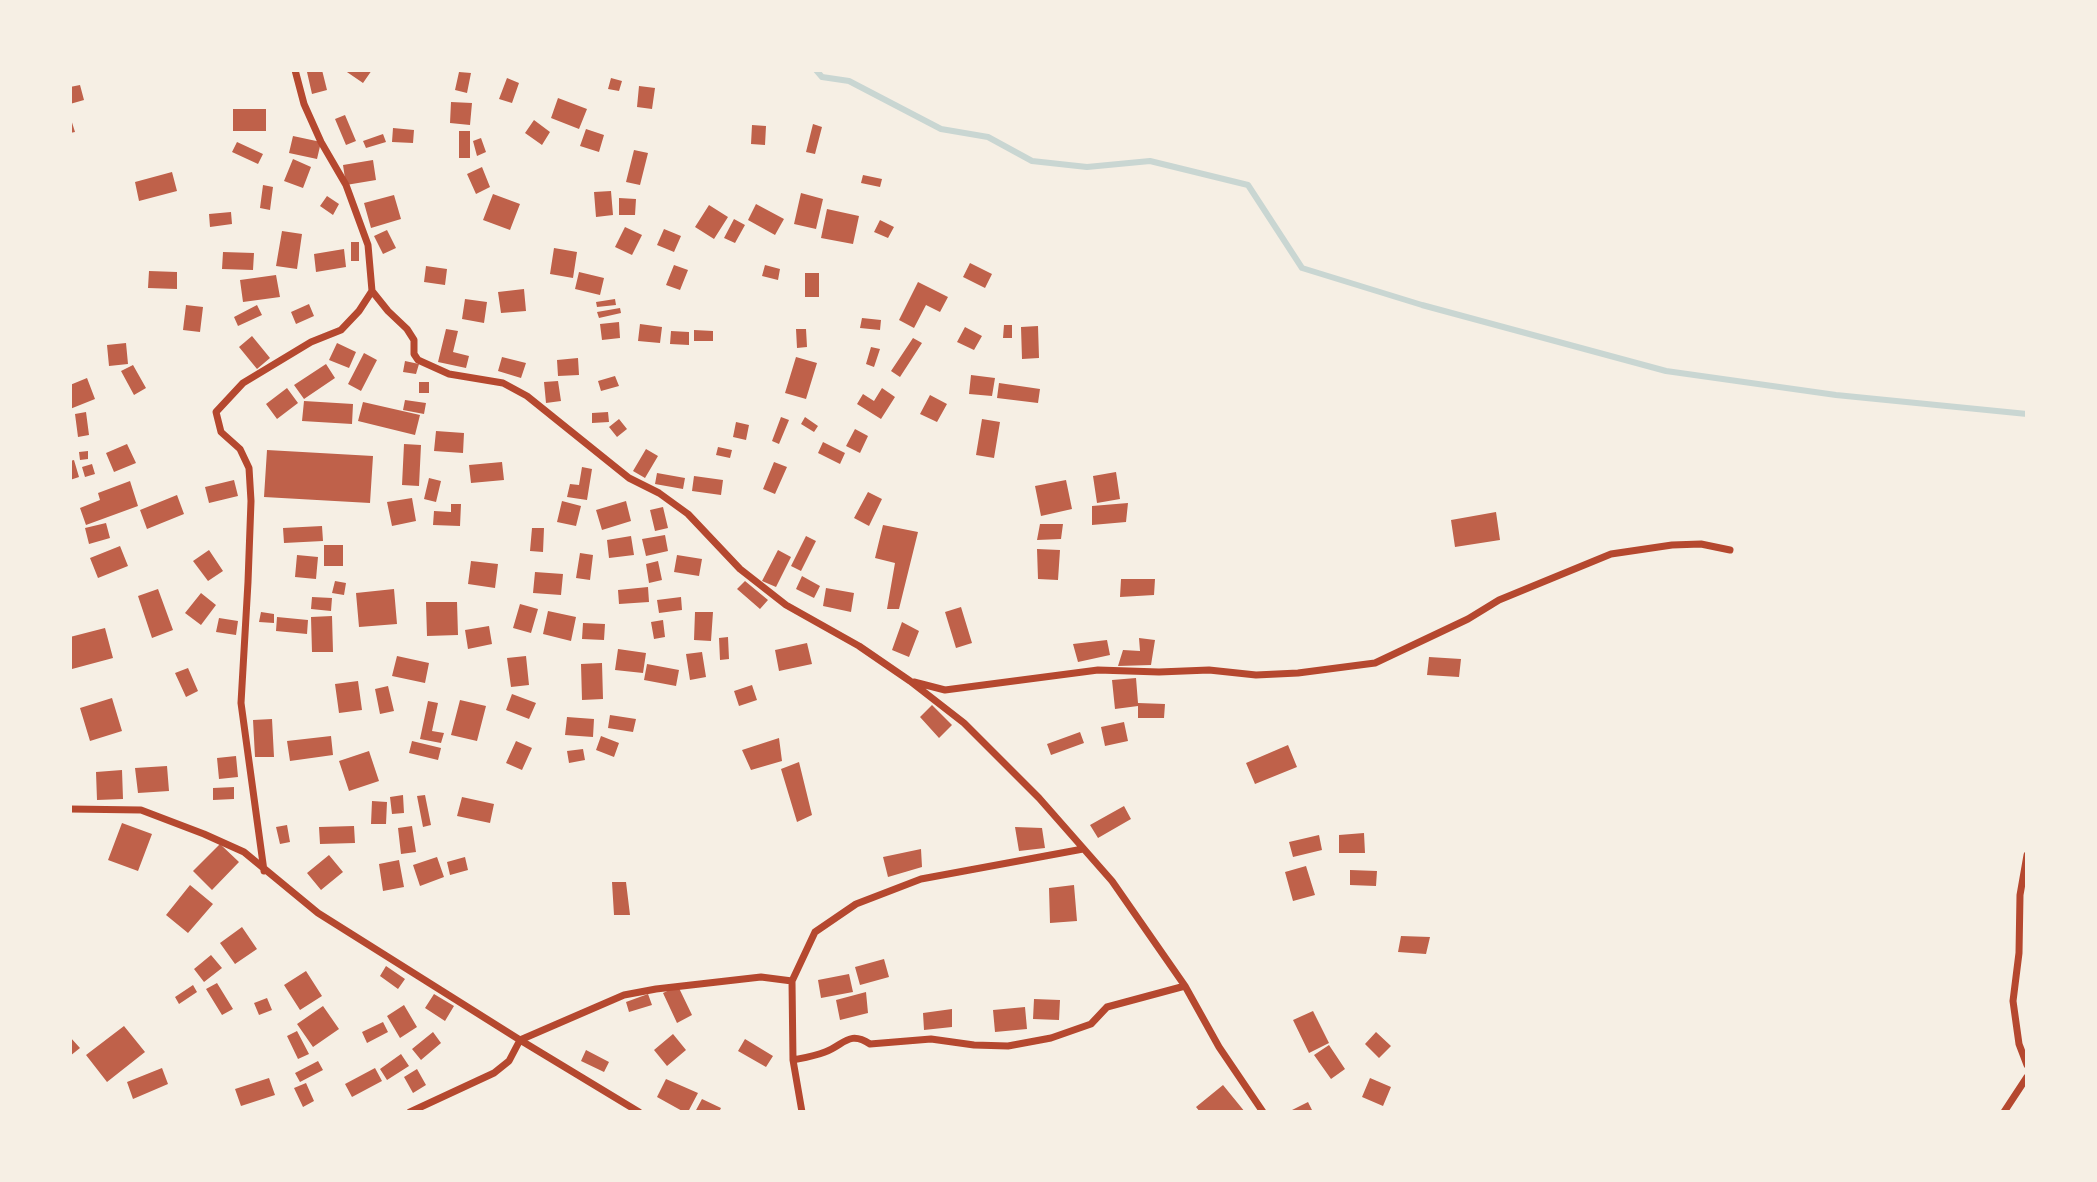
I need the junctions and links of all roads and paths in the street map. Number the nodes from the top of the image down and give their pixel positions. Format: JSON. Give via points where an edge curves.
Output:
{"nodes":[{"id":1,"x":295,"y":70,"type":"edge"},
{"id":2,"x":372,"y":291,"type":"junction"},
{"id":3,"x":1730,"y":550,"type":"dead end"},
{"id":4,"x":910,"y":681,"type":"junction"},
{"id":5,"x":70,"y":810,"type":"edge"},
{"id":6,"x":1083,"y":849,"type":"junction"},
{"id":7,"x":2027,"y":855,"type":"edge"},
{"id":8,"x":264,"y":871,"type":"junction"},
{"id":9,"x":792,"y":981,"type":"junction"},
{"id":10,"x":1185,"y":986,"type":"junction"},
{"id":11,"x":520,"y":1040,"type":"junction"},
{"id":12,"x":793,"y":1060,"type":"junction"},
{"id":13,"x":2027,"y":1065,"type":"edge"},
{"id":14,"x":2027,"y":1077,"type":"edge"},
{"id":15,"x":410,"y":1112,"type":"edge"},
{"id":16,"x":639,"y":1112,"type":"edge"},
{"id":17,"x":802,"y":1112,"type":"edge"},
{"id":18,"x":1263,"y":1112,"type":"edge"},
{"id":19,"x":2004,"y":1112,"type":"edge"}],
"edges":[{"from":1,"to":2,"type":"street","via":[[304,104],[346,185],[368,245]]},
{"from":2,"to":4,"type":"street","via":[[407,329],[418,360],[449,374],[503,383],[527,396],[629,478],[688,514],[740,569],[786,605]]},
{"from":2,"to":8,"type":"street","via":[[341,330],[311,342],[243,383],[216,412],[221,432],[240,449],[249,468],[241,702]]},
{"from":3,"to":4,"type":"street","via":[[1701,544],[1611,554],[1499,600],[1375,663],[1256,675],[1209,670],[1098,670],[945,690]]},
{"from":4,"to":6,"type":"street","via":[[964,723]]},
{"from":5,"to":8,"type":"street","via":[[141,810],[244,852]]},
{"from":6,"to":9,"type":"street","via":[[921,879],[856,904],[815,932]]},
{"from":6,"to":10,"type":"street","via":[[1112,881]]},
{"from":7,"to":13,"type":"street","via":[[2013,1000]]},
{"from":8,"to":11,"type":"street","via":[[318,913]]},
{"from":9,"to":11,"type":"street","via":[[761,977],[624,995]]},
{"from":9,"to":12,"type":"street"},
{"from":10,"to":12,"type":"street","via":[[1107,1007],[1091,1024],[1051,1038],[1008,1046],[931,1039],[870,1044],[853,1037],[828,1051]]},
{"from":10,"to":18,"type":"street"},
{"from":11,"to":15,"type":"street","via":[[509,1060],[494,1073]]},
{"from":11,"to":16,"type":"street"},
{"from":12,"to":17,"type":"street"},
{"from":14,"to":19,"type":"street"}]}
